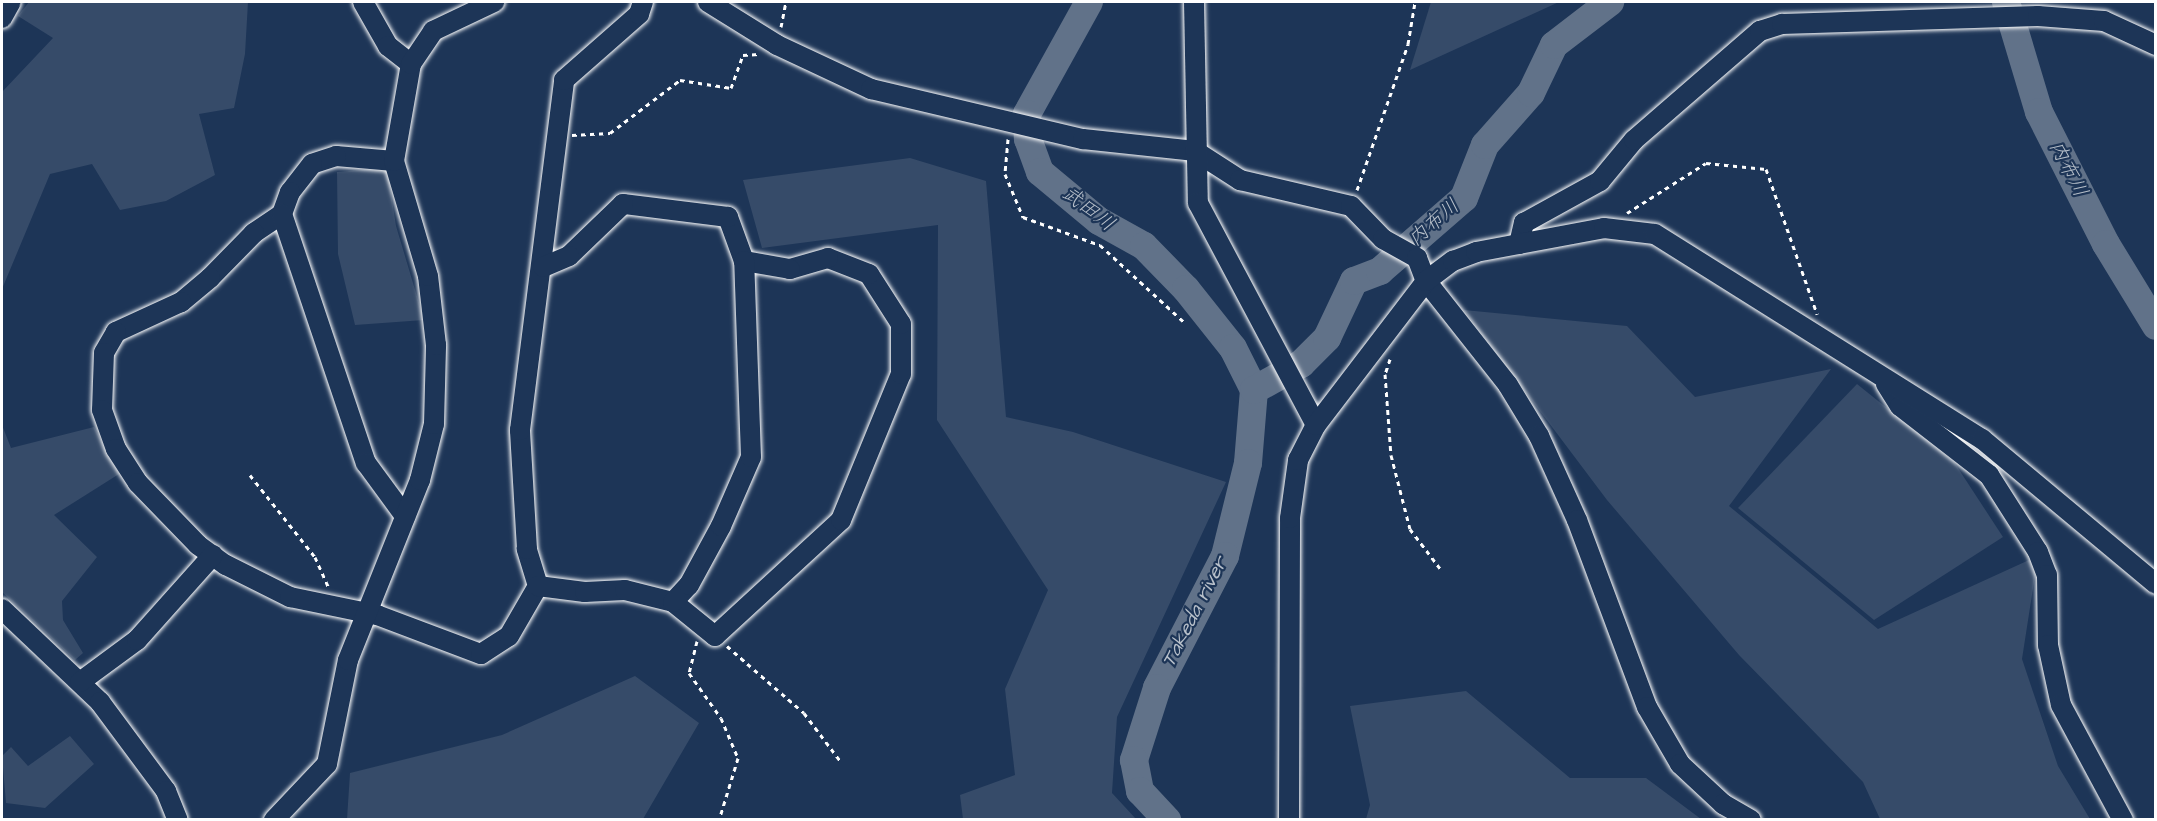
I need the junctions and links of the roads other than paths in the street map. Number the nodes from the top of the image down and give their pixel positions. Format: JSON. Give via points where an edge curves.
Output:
{"nodes":[{"id":1,"x":11,"y":2,"type":"edge"},
{"id":2,"x":363,"y":2,"type":"edge"},
{"id":3,"x":494,"y":2,"type":"edge"},
{"id":4,"x":643,"y":2,"type":"edge"},
{"id":5,"x":708,"y":2,"type":"edge"},
{"id":6,"x":1194,"y":2,"type":"edge"},
{"id":7,"x":2,"y":18,"type":"edge"},
{"id":8,"x":2156,"y":45,"type":"edge"},
{"id":9,"x":411,"y":64,"type":"junction"},
{"id":10,"x":1195,"y":151,"type":"junction"},
{"id":11,"x":394,"y":161,"type":"junction"},
{"id":12,"x":282,"y":214,"type":"junction"},
{"id":13,"x":1519,"y":244,"type":"junction"},
{"id":14,"x":744,"y":261,"type":"junction"},
{"id":15,"x":543,"y":267,"type":"junction"},
{"id":16,"x":1426,"y":281,"type":"junction"},
{"id":17,"x":1883,"y":379,"type":"junction"},
{"id":18,"x":1312,"y":416,"type":"junction"},
{"id":19,"x":405,"y":516,"type":"junction"},
{"id":20,"x":213,"y":555,"type":"junction"},
{"id":21,"x":2156,"y":584,"type":"edge"},
{"id":22,"x":538,"y":586,"type":"junction"},
{"id":23,"x":673,"y":602,"type":"junction"},
{"id":24,"x":2,"y":609,"type":"edge"},
{"id":25,"x":365,"y":615,"type":"junction"},
{"id":26,"x":80,"y":682,"type":"junction"},
{"id":27,"x":178,"y":819,"type":"edge"},
{"id":28,"x":274,"y":819,"type":"edge"},
{"id":29,"x":1289,"y":819,"type":"edge"},
{"id":30,"x":1751,"y":819,"type":"edge"},
{"id":31,"x":2123,"y":819,"type":"edge"}],
"edges":[{"from":1,"to":7,"type":"street"},
{"from":2,"to":9,"type":"street","via":[[388,46]]},
{"from":3,"to":9,"type":"street","via":[[433,31]]},
{"from":4,"to":15,"type":"street","via":[[639,14],[564,80]]},
{"from":5,"to":10,"type":"street","via":[[777,45],[871,89],[1139,148]]},
{"from":6,"to":10,"type":"street"},
{"from":8,"to":13,"type":"street","via":[[2104,21],[2038,16],[1782,24],[1760,31],[1634,140],[1600,182],[1524,223]]},
{"from":9,"to":11,"type":"street"},
{"from":10,"to":16,"type":"street","via":[[1240,180],[1351,206],[1383,239],[1417,258]]},
{"from":10,"to":18,"type":"street","via":[[1198,203]]},
{"from":11,"to":12,"type":"street","via":[[336,156],[312,164],[290,192]]},
{"from":11,"to":19,"type":"street","via":[[428,276],[436,345],[434,423]]},
{"from":12,"to":19,"type":"street","via":[[366,463]]},
{"from":12,"to":20,"type":"street","via":[[254,233],[181,302],[117,332],[104,353],[102,410],[117,449],[138,483]]},
{"from":13,"to":16,"type":"street","via":[[1453,261]]},
{"from":13,"to":17,"type":"street","via":[[1604,228],[1655,234],[1824,336]]},
{"from":14,"to":15,"type":"street","via":[[728,217],[623,204],[569,256]]},
{"from":14,"to":23,"type":"street","via":[[752,458],[722,526],[689,585]]},
{"from":14,"to":23,"type":"street","via":[[790,269],[828,258],[869,274],[901,324],[901,374],[841,520],[708,630]]},
{"from":15,"to":22,"type":"street","via":[[520,430],[527,549]]},
{"from":16,"to":18,"type":"street"},
{"from":16,"to":30,"type":"street","via":[[1463,322],[1539,436],[1577,520],[1647,707],[1680,764],[1723,804]]},
{"from":17,"to":21,"type":"street","via":[[1982,439]]},
{"from":17,"to":31,"type":"street","via":[[1900,406],[1989,476],[2038,552],[2047,576],[2048,645],[2061,705]]},
{"from":18,"to":29,"type":"street","via":[[1298,460],[1290,518]]},
{"from":19,"to":25,"type":"street"},
{"from":20,"to":25,"type":"street","via":[[271,589]]},
{"from":20,"to":26,"type":"street","via":[[186,580],[137,640]]},
{"from":22,"to":23,"type":"street","via":[[585,592],[625,590]]},
{"from":22,"to":25,"type":"street","via":[[509,636],[481,654]]},
{"from":24,"to":26,"type":"street"},
{"from":25,"to":28,"type":"street","via":[[348,660],[327,764]]},
{"from":26,"to":27,"type":"street","via":[[142,757]]}]}
